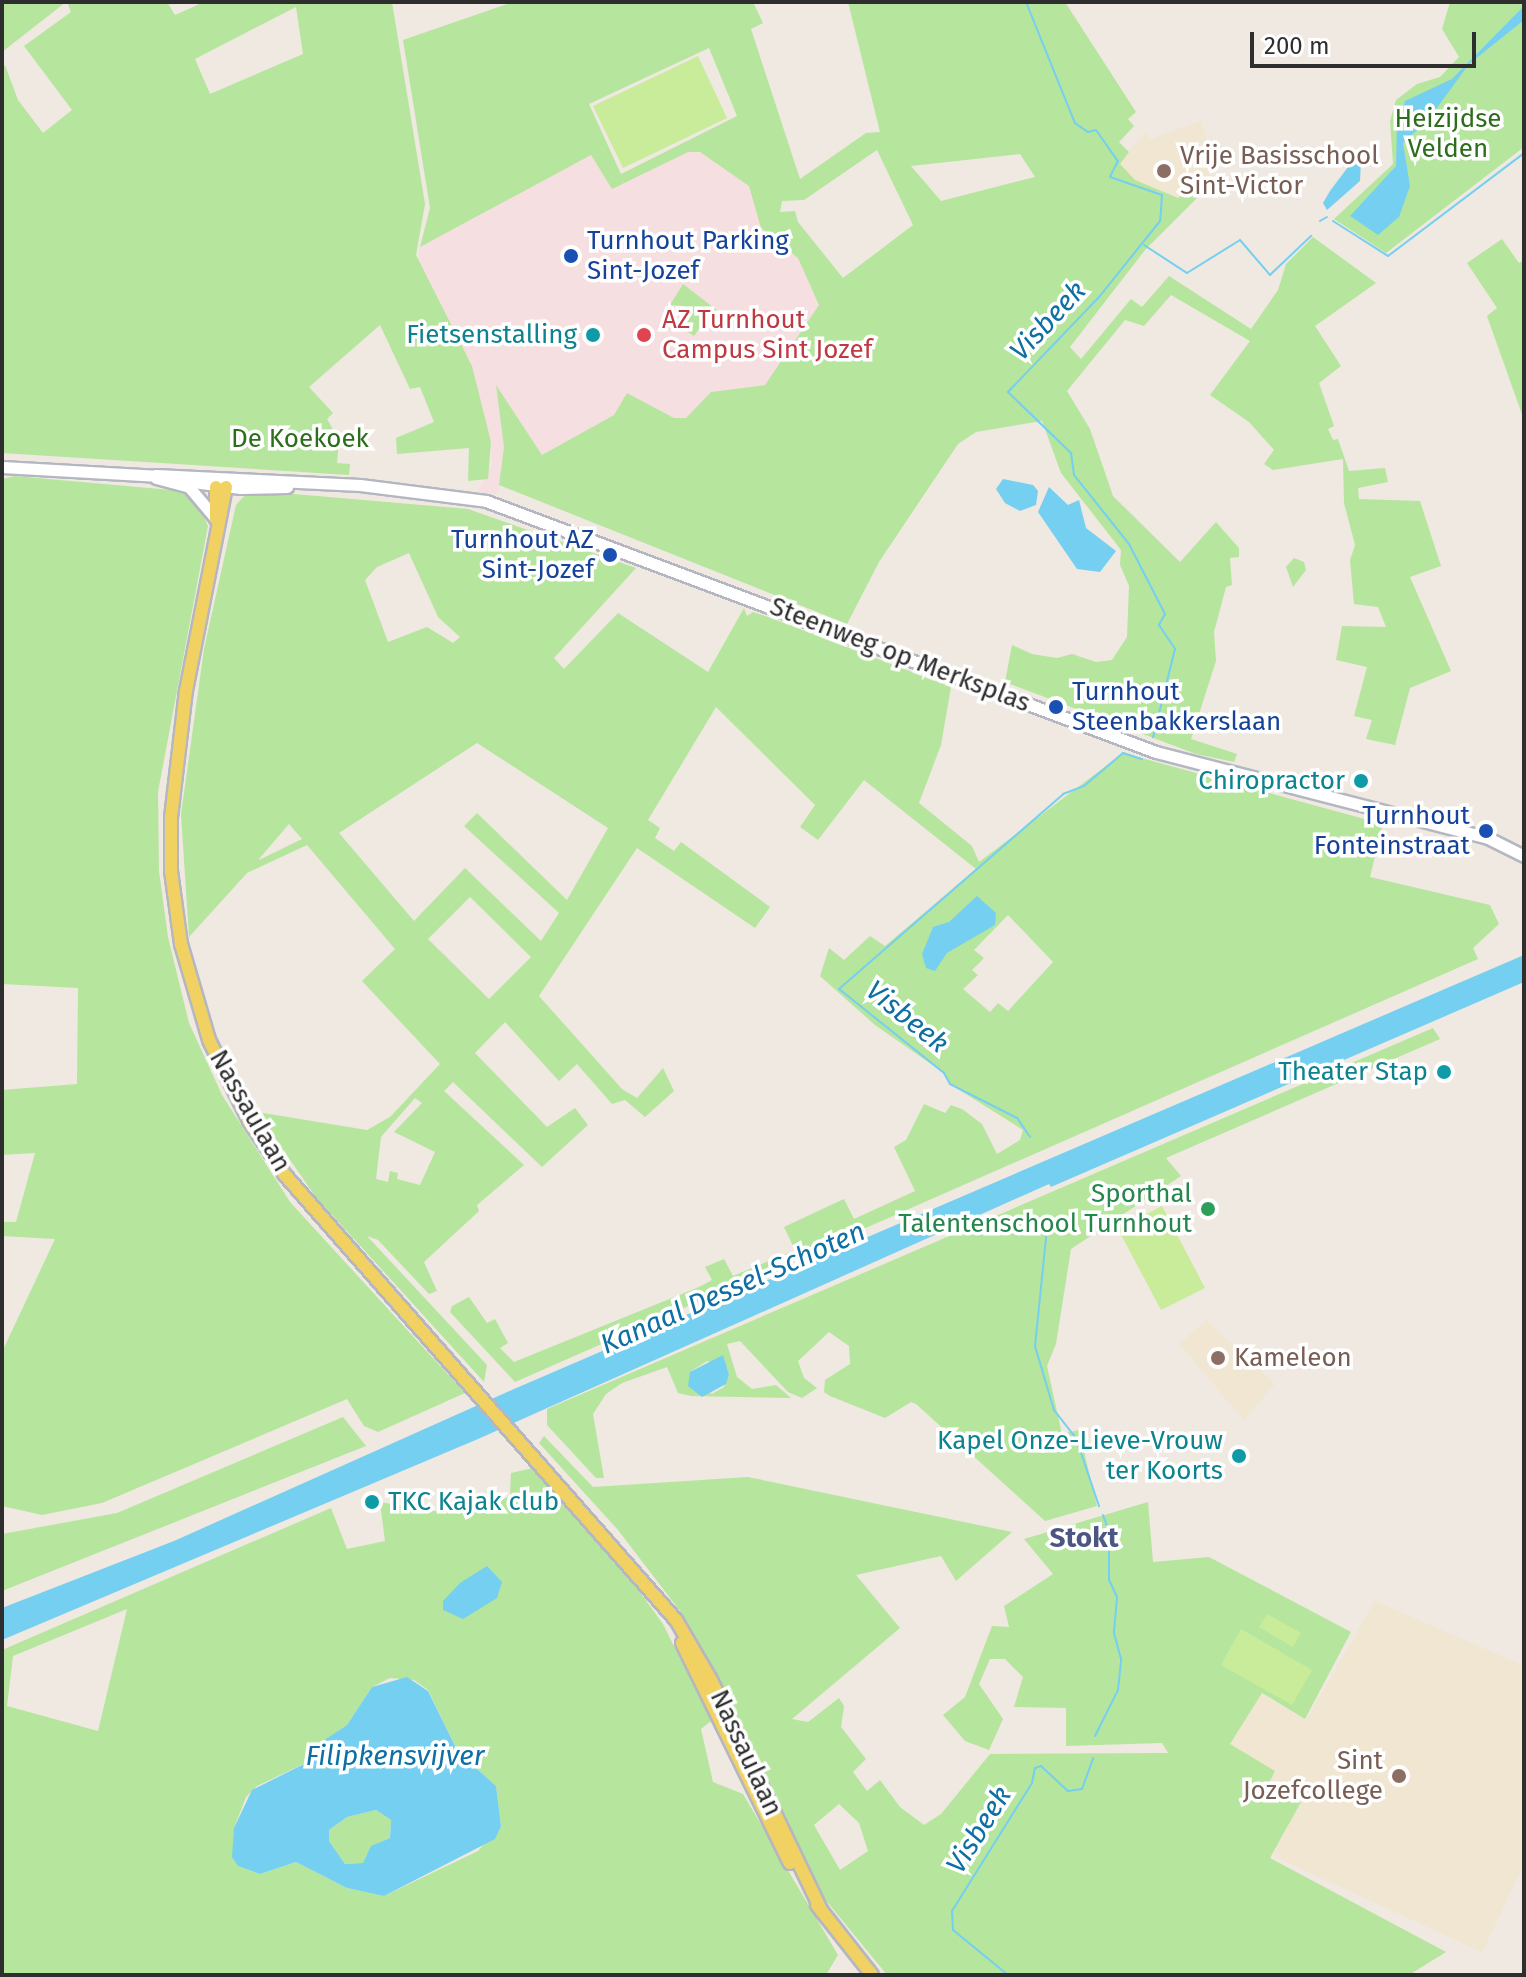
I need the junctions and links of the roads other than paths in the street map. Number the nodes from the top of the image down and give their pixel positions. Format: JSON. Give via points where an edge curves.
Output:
{"nodes":[{"id":1,"x":2,"y":467,"type":"edge"},
{"id":2,"x":150,"y":475,"type":"junction"},
{"id":3,"x":303,"y":483,"type":"junction"},
{"id":4,"x":222,"y":484,"type":"junction"},
{"id":5,"x":241,"y":488,"type":"junction"},
{"id":6,"x":224,"y":503,"type":"junction"},
{"id":7,"x":216,"y":519,"type":"junction"},
{"id":8,"x":216,"y":538,"type":"junction"},
{"id":9,"x":1496,"y":841,"type":"junction"},
{"id":10,"x":1524,"y":848,"type":"edge"},
{"id":11,"x":1524,"y":856,"type":"edge"},
{"id":12,"x":872,"y":1975,"type":"edge"}],
"edges":[{"from":1,"to":2,"type":"street"},
{"from":2,"to":4,"type":"street"},
{"from":2,"to":7,"type":"street","via":[[189,487]]},
{"from":3,"to":4,"type":"street","name":"Steenweg op Merksplas"},
{"from":3,"to":5,"type":"street","name":"Steenweg op Merksplas"},
{"from":3,"to":9,"type":"street","name":"Steenweg op Merksplas","via":[[445,492],[486,501],[1170,756]]},
{"from":4,"to":5,"type":"street","name":"Steenweg op Merksplas"},
{"from":4,"to":6,"type":"main road","name":"Nassaulaan"},
{"from":4,"to":7,"type":"main road","name":"Nassaulaan"},
{"from":5,"to":6,"type":"street"},
{"from":6,"to":8,"type":"main road","name":"Nassaulaan"},
{"from":7,"to":8,"type":"main road","name":"Nassaulaan"},
{"from":8,"to":12,"type":"main road","name":"Nassaulaan","via":[[183,708],[171,818],[174,895],[193,992],[219,1063],[261,1141],[318,1216],[659,1601],[777,1839],[822,1912]]},
{"from":9,"to":10,"type":"street","name":"Steenweg op Merksplas"},
{"from":9,"to":11,"type":"street","name":"Steenweg op Merksplas"}]}
